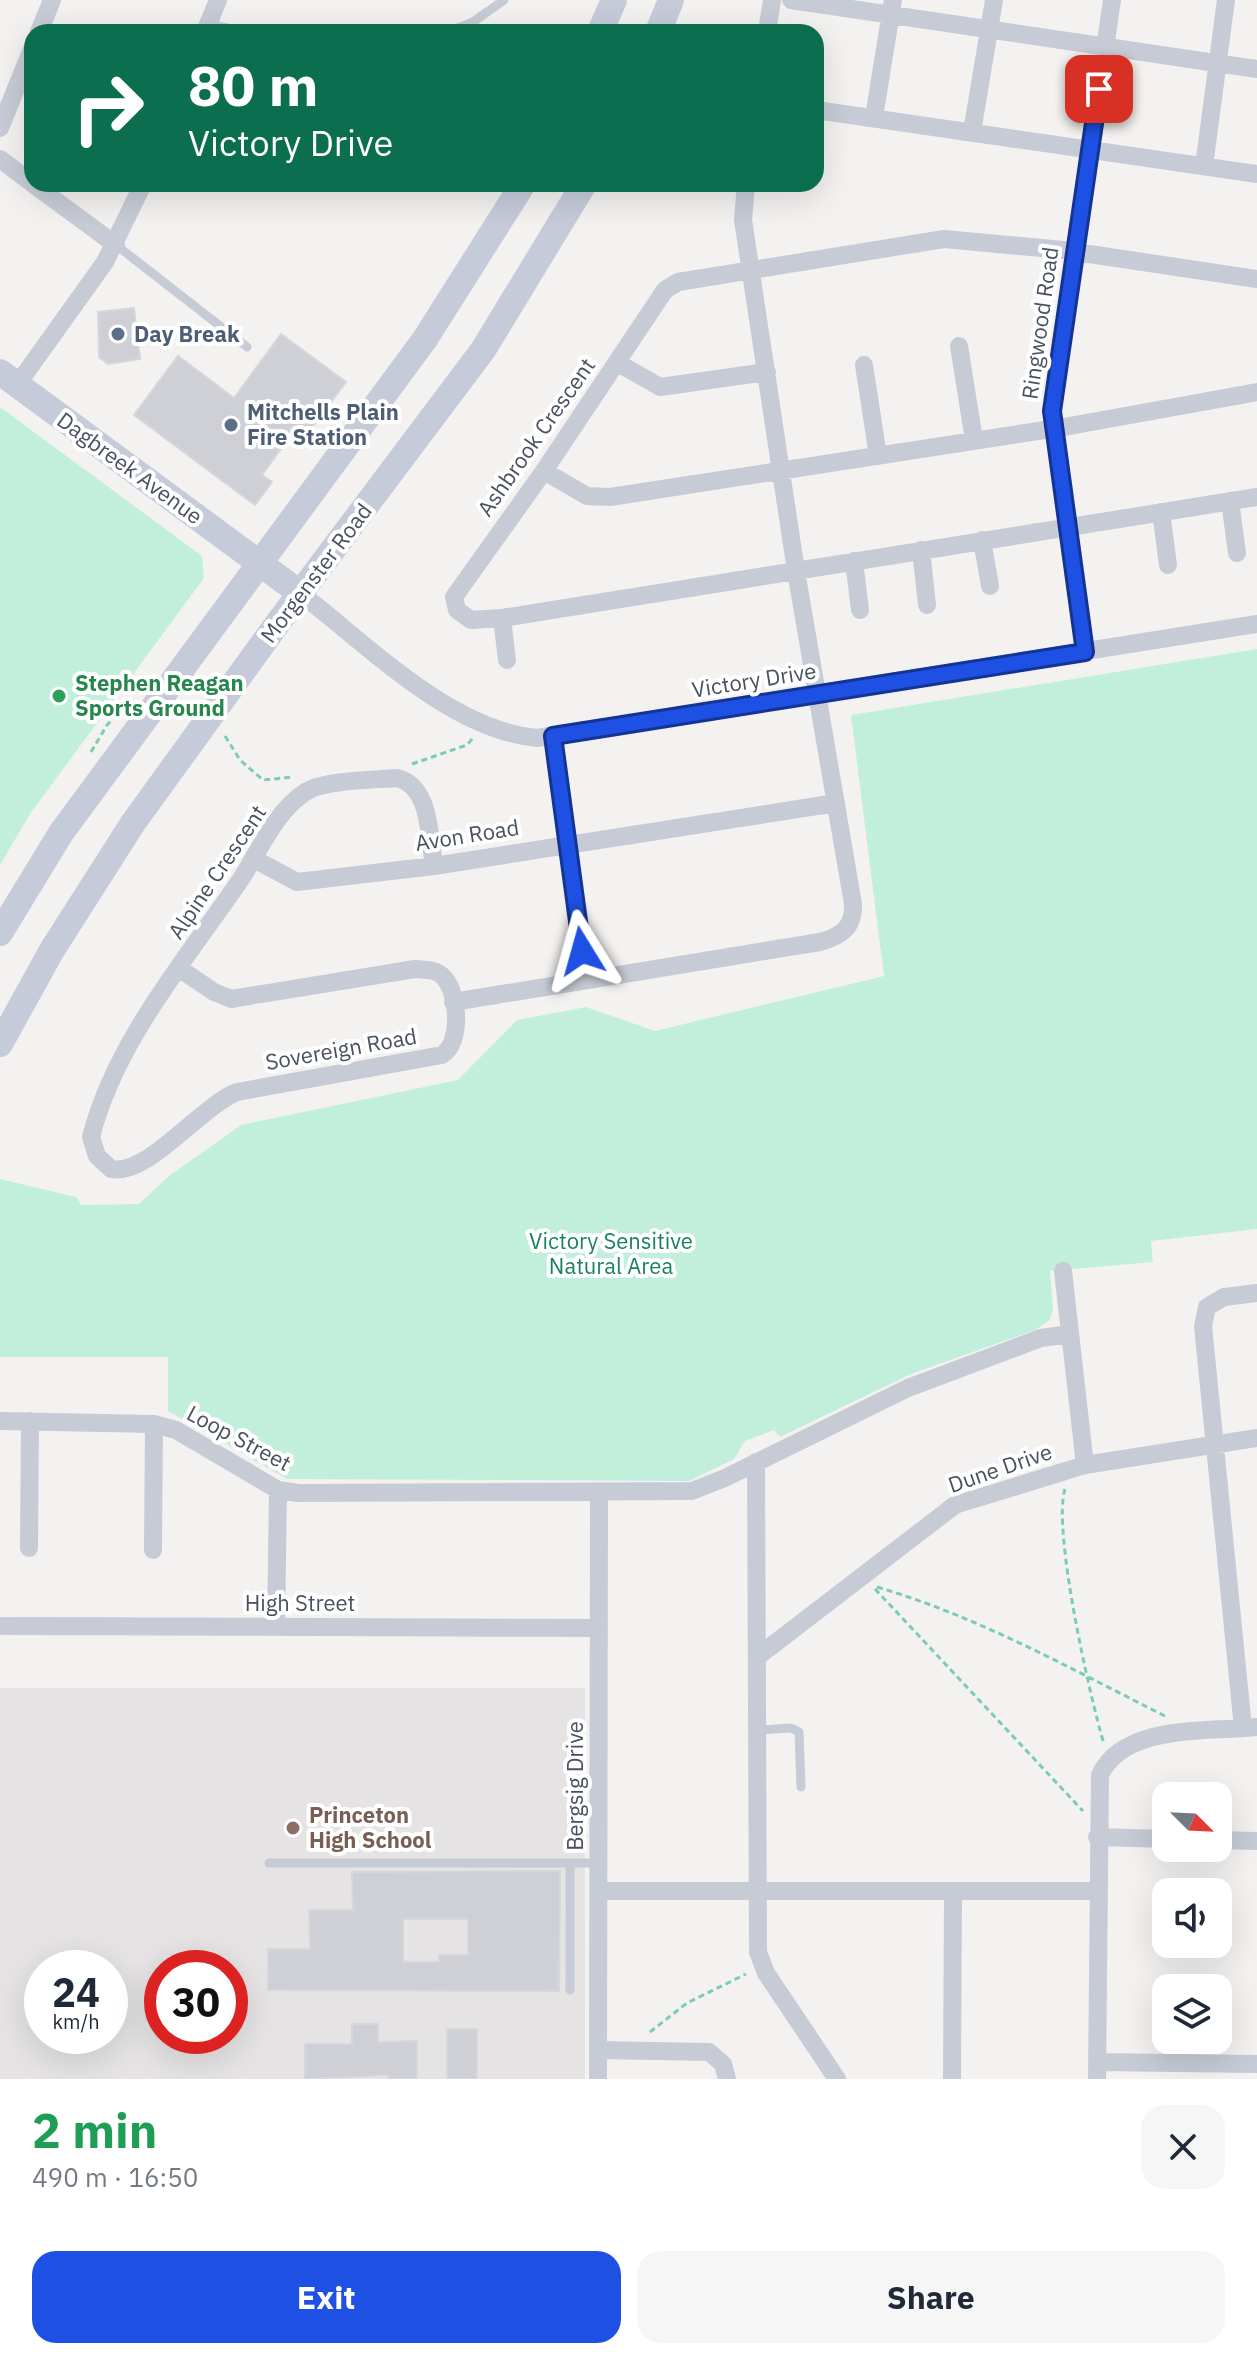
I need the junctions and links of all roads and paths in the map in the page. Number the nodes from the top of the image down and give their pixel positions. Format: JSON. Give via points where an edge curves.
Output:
{"nodes":[{"id":1,"x":52,"y":0,"type":"edge"},
{"id":2,"x":218,"y":0,"type":"edge"},
{"id":3,"x":504,"y":0,"type":"edge"},
{"id":4,"x":614,"y":0,"type":"edge"},
{"id":5,"x":671,"y":0,"type":"edge"},
{"id":6,"x":772,"y":0,"type":"edge"},
{"id":7,"x":791,"y":0,"type":"edge"},
{"id":8,"x":994,"y":0,"type":"edge"},
{"id":9,"x":1112,"y":0,"type":"edge"},
{"id":10,"x":1226,"y":0,"type":"edge"},
{"id":11,"x":892,"y":7,"type":"edge"},
{"id":12,"x":42,"y":24,"type":"edge"},
{"id":13,"x":209,"y":24,"type":"edge"},
{"id":14,"x":468,"y":24,"type":"edge"},
{"id":15,"x":604,"y":24,"type":"edge"},
{"id":16,"x":661,"y":24,"type":"edge"},
{"id":17,"x":768,"y":24,"type":"edge"},
{"id":18,"x":989,"y":29,"type":"junction"},
{"id":19,"x":1105,"y":47,"type":"junction"},
{"id":20,"x":1217,"y":62,"type":"junction"},
{"id":21,"x":24,"y":69,"type":"edge"},
{"id":22,"x":1257,"y":69,"type":"edge"},
{"id":23,"x":824,"y":111,"type":"edge"},
{"id":24,"x":874,"y":117,"type":"junction"},
{"id":25,"x":0,"y":128,"type":"edge"},
{"id":26,"x":972,"y":132,"type":"junction"},
{"id":27,"x":1090,"y":149,"type":"junction"},
{"id":28,"x":0,"y":159,"type":"edge"},
{"id":29,"x":1204,"y":166,"type":"junction"},
{"id":30,"x":1257,"y":174,"type":"edge"},
{"id":31,"x":24,"y":178,"type":"edge"},
{"id":32,"x":43,"y":192,"type":"edge"},
{"id":33,"x":139,"y":192,"type":"edge"},
{"id":34,"x":518,"y":192,"type":"edge"},
{"id":35,"x":579,"y":192,"type":"edge"},
{"id":36,"x":745,"y":192,"type":"edge"},
{"id":37,"x":116,"y":245,"type":"junction"},
{"id":38,"x":1074,"y":252,"type":"junction"},
{"id":39,"x":751,"y":272,"type":"junction"},
{"id":40,"x":1257,"y":279,"type":"edge"},
{"id":41,"x":959,"y":346,"type":"dead end"},
{"id":42,"x":247,"y":347,"type":"dead end"},
{"id":43,"x":618,"y":363,"type":"junction"},
{"id":44,"x":864,"y":365,"type":"dead end"},
{"id":45,"x":767,"y":372,"type":"junction"},
{"id":46,"x":8,"y":379,"type":"edge"},
{"id":47,"x":1257,"y":392,"type":"edge"},
{"id":48,"x":1052,"y":428,"type":"junction"},
{"id":49,"x":974,"y":440,"type":"junction"},
{"id":50,"x":878,"y":456,"type":"junction"},
{"id":51,"x":544,"y":471,"type":"junction"},
{"id":52,"x":782,"y":471,"type":"junction"},
{"id":53,"x":1257,"y":497,"type":"edge"},
{"id":54,"x":1230,"y":501,"type":"junction"},
{"id":55,"x":1161,"y":512,"type":"junction"},
{"id":56,"x":1066,"y":527,"type":"junction"},
{"id":57,"x":982,"y":540,"type":"junction"},
{"id":58,"x":921,"y":550,"type":"junction"},
{"id":59,"x":1237,"y":553,"type":"dead end"},
{"id":60,"x":854,"y":561,"type":"junction"},
{"id":61,"x":260,"y":564,"type":"junction"},
{"id":62,"x":1168,"y":565,"type":"dead end"},
{"id":63,"x":796,"y":571,"type":"junction"},
{"id":64,"x":990,"y":586,"type":"dead end"},
{"id":65,"x":300,"y":593,"type":"junction"},
{"id":66,"x":927,"y":605,"type":"dead end"},
{"id":67,"x":860,"y":610,"type":"dead end"},
{"id":68,"x":502,"y":618,"type":"junction"},
{"id":69,"x":1257,"y":624,"type":"edge"},
{"id":70,"x":1085,"y":652,"type":"junction"},
{"id":71,"x":507,"y":660,"type":"dead end"},
{"id":72,"x":818,"y":694,"type":"junction"},
{"id":73,"x":225,"y":736,"type":"dead end"},
{"id":74,"x":474,"y":736,"type":"dead end"},
{"id":75,"x":553,"y":736,"type":"junction"},
{"id":76,"x":397,"y":778,"type":"junction"},
{"id":77,"x":318,"y":787,"type":"junction"},
{"id":78,"x":836,"y":803,"type":"junction"},
{"id":79,"x":566,"y":843,"type":"junction"},
{"id":80,"x":254,"y":859,"type":"junction"},
{"id":81,"x":434,"y":866,"type":"junction"},
{"id":82,"x":0,"y":933,"type":"edge"},
{"id":83,"x":180,"y":969,"type":"junction"},
{"id":84,"x":586,"y":978,"type":"junction"},
{"id":85,"x":453,"y":1002,"type":"junction"},
{"id":86,"x":0,"y":1044,"type":"edge"},
{"id":87,"x":97,"y":1156,"type":"joint"},
{"id":88,"x":1063,"y":1271,"type":"dead end"},
{"id":89,"x":1257,"y":1293,"type":"edge"},
{"id":90,"x":1070,"y":1334,"type":"junction"},
{"id":91,"x":0,"y":1421,"type":"edge"},
{"id":92,"x":30,"y":1421,"type":"junction"},
{"id":93,"x":154,"y":1424,"type":"junction"},
{"id":94,"x":1257,"y":1438,"type":"edge"},
{"id":95,"x":1215,"y":1442,"type":"junction"},
{"id":96,"x":756,"y":1462,"type":"junction"},
{"id":97,"x":1078,"y":1468,"type":"junction"},
{"id":98,"x":278,"y":1490,"type":"junction"},
{"id":99,"x":599,"y":1493,"type":"junction"},
{"id":100,"x":29,"y":1548,"type":"dead end"},
{"id":101,"x":153,"y":1550,"type":"dead end"},
{"id":102,"x":0,"y":1626,"type":"edge"},
{"id":103,"x":276,"y":1627,"type":"junction"},
{"id":104,"x":599,"y":1628,"type":"junction"},
{"id":105,"x":757,"y":1657,"type":"junction"},
{"id":106,"x":1090,"y":1679,"type":"junction"},
{"id":107,"x":1250,"y":1728,"type":"edge"},
{"id":108,"x":757,"y":1730,"type":"junction"},
{"id":109,"x":1176,"y":1735,"type":"junction"},
{"id":110,"x":1111,"y":1756,"type":"junction"},
{"id":111,"x":801,"y":1787,"type":"dead end"},
{"id":112,"x":1097,"y":1816,"type":"junction"},
{"id":113,"x":1097,"y":1837,"type":"junction"},
{"id":114,"x":1152,"y":1839,"type":"edge"},
{"id":115,"x":1232,"y":1840,"type":"edge"},
{"id":116,"x":1257,"y":1841,"type":"edge"},
{"id":117,"x":269,"y":1863,"type":"dead end"},
{"id":118,"x":599,"y":1863,"type":"junction"},
{"id":119,"x":570,"y":1864,"type":"junction"},
{"id":120,"x":758,"y":1890,"type":"junction"},
{"id":121,"x":599,"y":1891,"type":"junction"},
{"id":122,"x":1097,"y":1891,"type":"junction"},
{"id":123,"x":953,"y":1892,"type":"junction"},
{"id":124,"x":763,"y":1967,"type":"junction"},
{"id":125,"x":570,"y":1990,"type":"dead end"},
{"id":126,"x":598,"y":2050,"type":"junction"},
{"id":127,"x":642,"y":2050,"type":"junction"},
{"id":128,"x":1257,"y":2064,"type":"edge"},
{"id":129,"x":1097,"y":2070,"type":"edge"},
{"id":130,"x":598,"y":2079,"type":"edge"},
{"id":131,"x":727,"y":2079,"type":"edge"},
{"id":132,"x":837,"y":2079,"type":"edge"},
{"id":133,"x":952,"y":2079,"type":"edge"}],
"edges":[{"from":1,"to":12,"type":"street"},
{"from":2,"to":13,"type":"street"},
{"from":3,"to":14,"type":"lane"},
{"from":4,"to":15,"type":"main road"},
{"from":5,"to":16,"type":"main road"},
{"from":6,"to":17,"type":"street"},
{"from":7,"to":11,"type":"street"},
{"from":8,"to":18,"type":"street"},
{"from":9,"to":19,"type":"street","name":"Ringwood Road"},
{"from":10,"to":20,"type":"street"},
{"from":11,"to":18,"type":"street"},
{"from":11,"to":24,"type":"street"},
{"from":18,"to":19,"type":"street"},
{"from":18,"to":26,"type":"street"},
{"from":19,"to":20,"type":"street"},
{"from":19,"to":27,"type":"street","name":"Ringwood Road"},
{"from":20,"to":22,"type":"street"},
{"from":20,"to":29,"type":"street"},
{"from":21,"to":25,"type":"street"},
{"from":23,"to":24,"type":"street"},
{"from":24,"to":26,"type":"street"},
{"from":26,"to":27,"type":"street"},
{"from":27,"to":29,"type":"street"},
{"from":27,"to":38,"type":"street","name":"Ringwood Road"},
{"from":28,"to":31,"type":"street"},
{"from":29,"to":30,"type":"street"},
{"from":32,"to":37,"type":"street"},
{"from":33,"to":37,"type":"street"},
{"from":34,"to":61,"type":"main road","via":[[425,339]]},
{"from":35,"to":65,"type":"main road","name":"Morgenster Road","via":[[483,350]]},
{"from":36,"to":39,"type":"street","via":[[743,220]]},
{"from":37,"to":42,"type":"lane"},
{"from":37,"to":46,"type":"street"},
{"from":38,"to":39,"type":"street","name":"Ashbrook Crescent","via":[[944,239]]},
{"from":38,"to":40,"type":"street","name":"Ashbrook Crescent"},
{"from":38,"to":48,"type":"street","name":"Ringwood Road"},
{"from":39,"to":43,"type":"street","name":"Ashbrook Crescent","via":[[678,282],[665,290]]},
{"from":39,"to":45,"type":"street"},
{"from":41,"to":49,"type":"street"},
{"from":43,"to":45,"type":"street","via":[[660,387]]},
{"from":43,"to":51,"type":"street","name":"Ashbrook Crescent"},
{"from":44,"to":50,"type":"street"},
{"from":45,"to":52,"type":"street"},
{"from":46,"to":61,"type":"main road","name":"Dagbreek Avenue"},
{"from":47,"to":48,"type":"street"},
{"from":48,"to":49,"type":"street"},
{"from":48,"to":56,"type":"street","name":"Ringwood Road"},
{"from":49,"to":50,"type":"street"},
{"from":50,"to":52,"type":"street"},
{"from":51,"to":52,"type":"street","via":[[598,498]]},
{"from":51,"to":68,"type":"street","name":"Ashbrook Crescent","via":[[454,597],[457,610],[471,620]]},
{"from":52,"to":63,"type":"street"},
{"from":53,"to":54,"type":"street"},
{"from":54,"to":55,"type":"street"},
{"from":54,"to":59,"type":"street"},
{"from":55,"to":56,"type":"street"},
{"from":55,"to":62,"type":"street"},
{"from":56,"to":57,"type":"street"},
{"from":56,"to":70,"type":"street","name":"Ringwood Road"},
{"from":57,"to":58,"type":"street"},
{"from":57,"to":64,"type":"street"},
{"from":58,"to":60,"type":"street"},
{"from":58,"to":66,"type":"street"},
{"from":60,"to":63,"type":"street"},
{"from":60,"to":67,"type":"street"},
{"from":61,"to":65,"type":"main road","name":"Dagbreek Avenue"},
{"from":61,"to":82,"type":"main road","via":[[61,833]]},
{"from":63,"to":68,"type":"street"},
{"from":63,"to":72,"type":"street"},
{"from":65,"to":75,"type":"street","name":"Victory Drive","via":[[472,721],[508,736]]},
{"from":65,"to":86,"type":"main road","name":"Morgenster Road","via":[[133,823]]},
{"from":68,"to":71,"type":"street"},
{"from":69,"to":70,"type":"street","name":"Victory Drive"},
{"from":70,"to":72,"type":"street","name":"Victory Drive"},
{"from":72,"to":75,"type":"street","name":"Victory Drive"},
{"from":72,"to":78,"type":"street"},
{"from":73,"to":77,"type":"path","via":[[240,760],[263,780],[299,777]]},
{"from":74,"to":76,"type":"path","via":[[467,745],[420,760]]},
{"from":75,"to":79,"type":"street"},
{"from":76,"to":77,"type":"street"},
{"from":76,"to":81,"type":"street","via":[[415,786],[421,796]]},
{"from":77,"to":80,"type":"street","name":"Alpine Crescent","via":[[297,799]]},
{"from":78,"to":79,"type":"street","name":"Avon Road"},
{"from":78,"to":84,"type":"street","via":[[853,904],[851,922],[842,934],[820,942]]},
{"from":79,"to":81,"type":"street","name":"Avon Road"},
{"from":79,"to":84,"type":"street"},
{"from":80,"to":81,"type":"street","name":"Avon Road","via":[[297,882]]},
{"from":80,"to":83,"type":"street","name":"Alpine Crescent"},
{"from":83,"to":85,"type":"street","via":[[231,999],[415,969],[446,980]]},
{"from":83,"to":87,"type":"street","name":"Alpine Crescent","via":[[133,1040],[113,1083],[91,1137]]},
{"from":84,"to":85,"type":"street"},
{"from":85,"to":87,"type":"street","name":"Sovereign Road","via":[[457,1035],[442,1055],[237,1092],[134,1168],[111,1169]]},
{"from":88,"to":90,"type":"street"},
{"from":89,"to":95,"type":"street","via":[[1224,1297],[1207,1307],[1203,1326]]},
{"from":90,"to":96,"type":"street","name":"Loop Street","via":[[1041,1338],[908,1388]]},
{"from":90,"to":97,"type":"street"},
{"from":91,"to":92,"type":"street","name":"Loop Street"},
{"from":92,"to":93,"type":"street","name":"Loop Street"},
{"from":92,"to":100,"type":"street"},
{"from":93,"to":98,"type":"street","name":"Loop Street","via":[[176,1430]]},
{"from":93,"to":101,"type":"street"},
{"from":94,"to":95,"type":"street","name":"Dune Drive"},
{"from":95,"to":97,"type":"street","name":"Dune Drive"},
{"from":95,"to":107,"type":"street"},
{"from":96,"to":99,"type":"street","name":"Loop Street","via":[[692,1491]]},
{"from":96,"to":105,"type":"street"},
{"from":97,"to":105,"type":"street","name":"Dune Drive","via":[[955,1505]]},
{"from":97,"to":106,"type":"path","via":[[1061,1501],[1063,1549]]},
{"from":98,"to":99,"type":"street","name":"Loop Street"},
{"from":98,"to":103,"type":"street"},
{"from":99,"to":104,"type":"street","name":"Bergsig Drive"},
{"from":102,"to":103,"type":"street","name":"High Street"},
{"from":103,"to":104,"type":"street","name":"High Street"},
{"from":104,"to":118,"type":"street","name":"Bergsig Drive"},
{"from":105,"to":108,"type":"street"},
{"from":106,"to":109,"type":"path","via":[[1167,1718]]},
{"from":106,"to":110,"type":"path","via":[[1103,1742]]},
{"from":106,"to":112,"type":"path","via":[[926,1602],[872,1586],[1079,1809]]},
{"from":107,"to":109,"type":"street"},
{"from":108,"to":111,"type":"lane","via":[[799,1732]]},
{"from":108,"to":120,"type":"street"},
{"from":109,"to":110,"type":"street","via":[[1135,1741]]},
{"from":110,"to":112,"type":"street","via":[[1097,1786]]},
{"from":112,"to":113,"type":"street"},
{"from":113,"to":114,"type":"street"},
{"from":113,"to":122,"type":"street"},
{"from":115,"to":116,"type":"street"},
{"from":117,"to":119,"type":"lane"},
{"from":118,"to":119,"type":"lane"},
{"from":118,"to":121,"type":"street","name":"Bergsig Drive"},
{"from":119,"to":125,"type":"lane"},
{"from":120,"to":121,"type":"street"},
{"from":120,"to":123,"type":"street"},
{"from":120,"to":124,"type":"street","via":[[758,1952]]},
{"from":121,"to":126,"type":"street","name":"Bergsig Drive"},
{"from":122,"to":123,"type":"street"},
{"from":122,"to":129,"type":"street"},
{"from":123,"to":133,"type":"street"},
{"from":124,"to":127,"type":"path","via":[[687,2003],[651,2031]]},
{"from":124,"to":132,"type":"street"},
{"from":126,"to":127,"type":"street"},
{"from":126,"to":130,"type":"street","name":"Bergsig Drive"},
{"from":127,"to":131,"type":"street","via":[[709,2052],[723,2064]]},
{"from":128,"to":129,"type":"street"}]}
